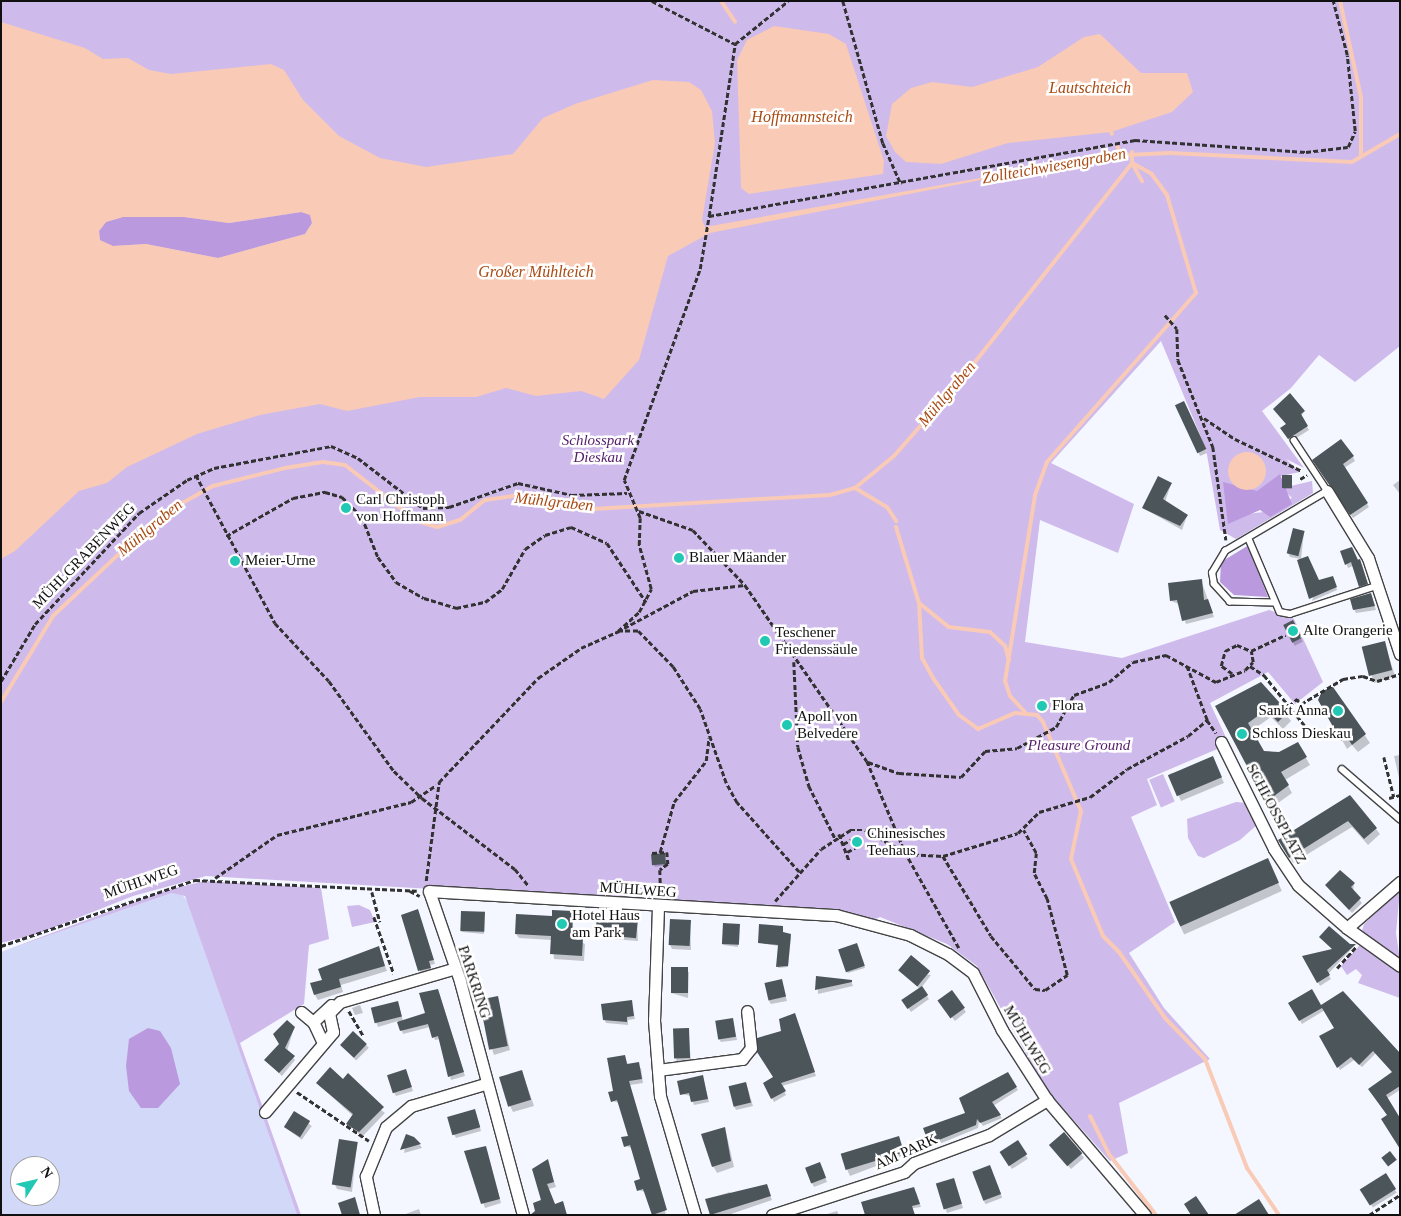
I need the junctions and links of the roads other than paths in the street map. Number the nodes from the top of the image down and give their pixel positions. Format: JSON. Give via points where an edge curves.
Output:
{"nodes":[{"id":1,"x":1294,"y":441,"type":"dead end"},
{"id":2,"x":1327,"y":491,"type":"junction"},
{"id":3,"x":1249,"y":539,"type":"junction"},
{"id":4,"x":1378,"y":585,"type":"junction"},
{"id":5,"x":1274,"y":603,"type":"junction"},
{"id":6,"x":1399,"y":652,"type":"edge"},
{"id":7,"x":1221,"y":742,"type":"road end"},
{"id":8,"x":1342,"y":769,"type":"dead end"},
{"id":9,"x":1400,"y":820,"type":"edge"},
{"id":10,"x":1400,"y":882,"type":"edge"},
{"id":11,"x":429,"y":891,"type":"joint"},
{"id":12,"x":658,"y":907,"type":"junction"},
{"id":13,"x":1348,"y":928,"type":"junction"},
{"id":14,"x":1400,"y":966,"type":"edge"},
{"id":15,"x":453,"y":969,"type":"junction"},
{"id":16,"x":342,"y":1001,"type":"junction"},
{"id":17,"x":301,"y":1012,"type":"dead end"},
{"id":18,"x":747,"y":1012,"type":"dead end"},
{"id":19,"x":313,"y":1022,"type":"junction"},
{"id":20,"x":323,"y":1043,"type":"junction"},
{"id":21,"x":658,"y":1070,"type":"junction"},
{"id":22,"x":484,"y":1084,"type":"junction"},
{"id":23,"x":1047,"y":1100,"type":"junction"},
{"id":24,"x":265,"y":1112,"type":"dead end"},
{"id":25,"x":374,"y":1215,"type":"edge"},
{"id":26,"x":523,"y":1215,"type":"edge"},
{"id":27,"x":695,"y":1215,"type":"edge"},
{"id":28,"x":772,"y":1215,"type":"edge"},
{"id":29,"x":1145,"y":1215,"type":"edge"}],
"edges":[{"from":1,"to":2,"type":"lane"},
{"from":2,"to":3,"type":"lane"},
{"from":2,"to":4,"type":"street","via":[[1357,538]]},
{"from":3,"to":5,"type":"lane"},
{"from":3,"to":5,"type":"lane","via":[[1220,556],[1212,572],[1214,584],[1238,605]]},
{"from":4,"to":5,"type":"lane","via":[[1290,614],[1280,612]]},
{"from":4,"to":6,"type":"street"},
{"from":7,"to":13,"type":"street","name":"SCHLOSSPLATZ","via":[[1274,849],[1298,884]]},
{"from":8,"to":9,"type":"lane"},
{"from":10,"to":13,"type":"street"},
{"from":11,"to":12,"type":"street","name":"MÜHLWEG"},
{"from":11,"to":15,"type":"street","name":"PARKRING"},
{"from":12,"to":21,"type":"street","via":[[654,1020]]},
{"from":12,"to":23,"type":"street","name":"MÜHLWEG","via":[[836,915],[873,923],[948,954],[973,973],[1002,1030]]},
{"from":13,"to":14,"type":"street","name":"SCHLOSSPLATZ"},
{"from":15,"to":16,"type":"street"},
{"from":15,"to":22,"type":"street","name":"PARKRING","via":[[484,1064]]},
{"from":16,"to":19,"type":"street","via":[[326,1008]]},
{"from":16,"to":20,"type":"street","via":[[329,1013],[333,1032]]},
{"from":17,"to":19,"type":"street"},
{"from":18,"to":21,"type":"street","via":[[751,1048],[742,1058]]},
{"from":19,"to":20,"type":"street"},
{"from":20,"to":24,"type":"street"},
{"from":21,"to":27,"type":"street","via":[[660,1096]]},
{"from":22,"to":25,"type":"street","via":[[411,1106],[386,1127],[375,1145],[366,1176]]},
{"from":22,"to":26,"type":"street","name":"PARKRING","via":[[494,1099]]},
{"from":23,"to":28,"type":"street","name":"AM PARK","via":[[988,1135],[914,1163],[904,1172]]},
{"from":23,"to":29,"type":"street","name":"MÜHLWEG"}]}
